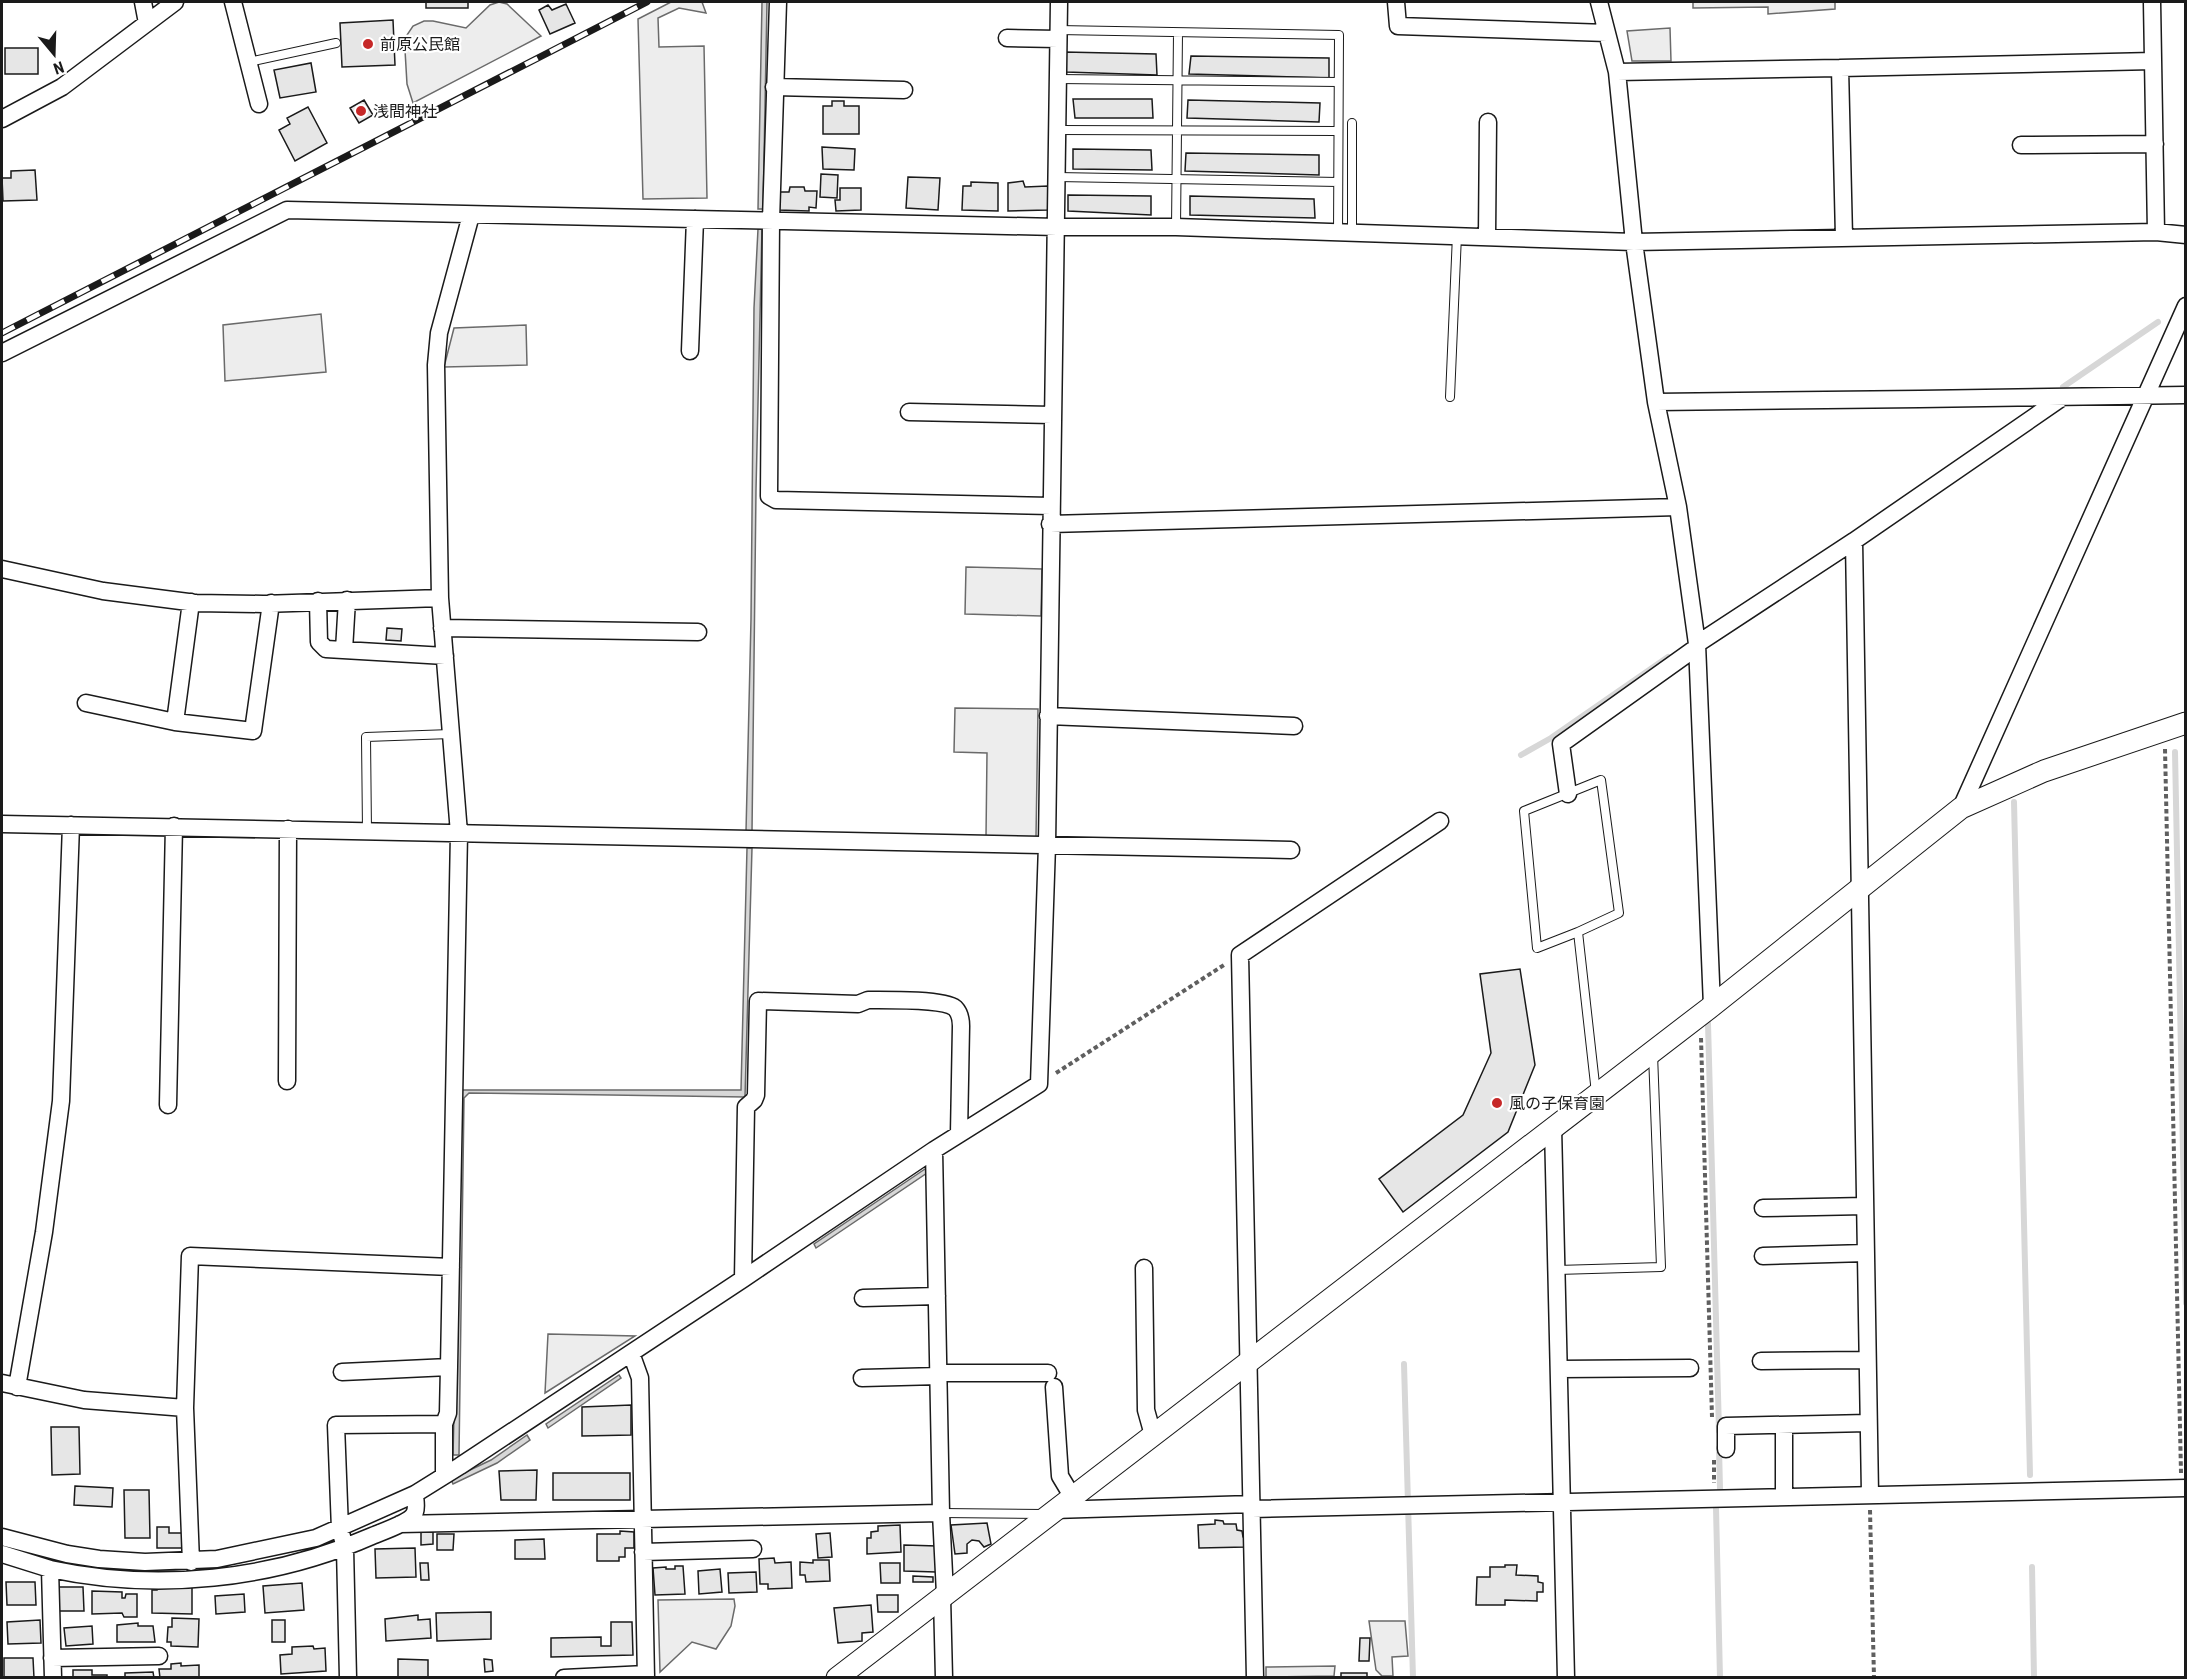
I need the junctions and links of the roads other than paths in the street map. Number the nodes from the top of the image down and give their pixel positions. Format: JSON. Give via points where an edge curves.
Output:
{"nodes":[{"id":1,"x":143,"y":2,"type":"edge"},
{"id":2,"x":175,"y":2,"type":"edge"},
{"id":3,"x":233,"y":2,"type":"edge"},
{"id":4,"x":778,"y":2,"type":"edge"},
{"id":5,"x":1059,"y":2,"type":"edge"},
{"id":6,"x":1396,"y":2,"type":"edge"},
{"id":7,"x":1599,"y":2,"type":"edge"},
{"id":8,"x":2152,"y":2,"type":"edge"},
{"id":9,"x":147,"y":23,"type":"junction"},
{"id":10,"x":1178,"y":33,"type":"junction"},
{"id":11,"x":1607,"y":33,"type":"junction"},
{"id":12,"x":1058,"y":35,"type":"junction"},
{"id":13,"x":1007,"y":38,"type":"dead end"},
{"id":14,"x":336,"y":43,"type":"dead end"},
{"id":15,"x":2153,"y":61,"type":"junction"},
{"id":16,"x":249,"y":62,"type":"junction"},
{"id":17,"x":1840,"y":68,"type":"junction"},
{"id":18,"x":1617,"y":72,"type":"junction"},
{"id":19,"x":1058,"y":79,"type":"junction"},
{"id":20,"x":1178,"y":80,"type":"junction"},
{"id":21,"x":1338,"y":82,"type":"junction"},
{"id":22,"x":774,"y":87,"type":"junction"},
{"id":23,"x":904,"y":90,"type":"dead end"},
{"id":24,"x":259,"y":104,"type":"dead end"},
{"id":25,"x":2,"y":119,"type":"edge"},
{"id":26,"x":1488,"y":122,"type":"dead end"},
{"id":27,"x":1352,"y":123,"type":"dead end"},
{"id":28,"x":1058,"y":130,"type":"junction"},
{"id":29,"x":1337,"y":131,"type":"junction"},
{"id":30,"x":1177,"y":132,"type":"junction"},
{"id":31,"x":2155,"y":144,"type":"junction"},
{"id":32,"x":2021,"y":145,"type":"dead end"},
{"id":33,"x":1057,"y":177,"type":"junction"},
{"id":34,"x":1177,"y":178,"type":"junction"},
{"id":35,"x":1338,"y":182,"type":"junction"},
{"id":36,"x":471,"y":215,"type":"junction"},
{"id":37,"x":695,"y":219,"type":"junction"},
{"id":38,"x":771,"y":220,"type":"junction"},
{"id":39,"x":1057,"y":227,"type":"junction"},
{"id":40,"x":1176,"y":227,"type":"junction"},
{"id":41,"x":2156,"y":232,"type":"junction"},
{"id":42,"x":1345,"y":233,"type":"junction"},
{"id":43,"x":2186,"y":235,"type":"edge"},
{"id":44,"x":1457,"y":236,"type":"junction"},
{"id":45,"x":1487,"y":236,"type":"junction"},
{"id":46,"x":1844,"y":237,"type":"junction"},
{"id":47,"x":1634,"y":242,"type":"junction"},
{"id":48,"x":2186,"y":306,"type":"edge"},
{"id":49,"x":690,"y":351,"type":"dead end"},
{"id":50,"x":2,"y":353,"type":"edge"},
{"id":51,"x":2186,"y":394,"type":"edge"},
{"id":52,"x":2144,"y":396,"type":"junction"},
{"id":53,"x":1450,"y":397,"type":"dead end"},
{"id":54,"x":2060,"y":399,"type":"junction"},
{"id":55,"x":1656,"y":402,"type":"junction"},
{"id":56,"x":909,"y":412,"type":"dead end"},
{"id":57,"x":1052,"y":415,"type":"junction"},
{"id":58,"x":1051,"y":506,"type":"junction"},
{"id":59,"x":1678,"y":507,"type":"junction"},
{"id":60,"x":1050,"y":524,"type":"junction"},
{"id":61,"x":1854,"y":540,"type":"junction"},
{"id":62,"x":2,"y":569,"type":"edge"},
{"id":63,"x":440,"y":598,"type":"junction"},
{"id":64,"x":347,"y":600,"type":"junction"},
{"id":65,"x":318,"y":601,"type":"junction"},
{"id":66,"x":191,"y":602,"type":"junction"},
{"id":67,"x":271,"y":603,"type":"junction"},
{"id":68,"x":442,"y":628,"type":"junction"},
{"id":69,"x":698,"y":632,"type":"dead end"},
{"id":70,"x":1697,"y":646,"type":"junction"},
{"id":71,"x":344,"y":650,"type":"junction"},
{"id":72,"x":444,"y":656,"type":"junction"},
{"id":73,"x":86,"y":703,"type":"dead end"},
{"id":74,"x":1048,"y":716,"type":"junction"},
{"id":75,"x":176,"y":722,"type":"junction"},
{"id":76,"x":2186,"y":723,"type":"edge"},
{"id":77,"x":1294,"y":726,"type":"dead end"},
{"id":78,"x":451,"y":734,"type":"junction"},
{"id":79,"x":1568,"y":794,"type":"junction"},
{"id":80,"x":1961,"y":808,"type":"junction"},
{"id":81,"x":1440,"y":821,"type":"dead end"},
{"id":82,"x":2,"y":824,"type":"edge"},
{"id":83,"x":71,"y":825,"type":"junction"},
{"id":84,"x":174,"y":826,"type":"junction"},
{"id":85,"x":288,"y":829,"type":"junction"},
{"id":86,"x":367,"y":831,"type":"junction"},
{"id":87,"x":459,"y":833,"type":"junction"},
{"id":88,"x":1047,"y":845,"type":"junction"},
{"id":89,"x":1291,"y":850,"type":"dead end"},
{"id":90,"x":1860,"y":888,"type":"junction"},
{"id":91,"x":1578,"y":932,"type":"junction"},
{"id":92,"x":1706,"y":1010,"type":"junction"},
{"id":93,"x":1652,"y":1051,"type":"junction"},
{"id":94,"x":287,"y":1081,"type":"dead end"},
{"id":95,"x":1597,"y":1094,"type":"junction"},
{"id":96,"x":168,"y":1105,"type":"dead end"},
{"id":97,"x":1553,"y":1127,"type":"junction"},
{"id":98,"x":959,"y":1134,"type":"junction"},
{"id":99,"x":934,"y":1150,"type":"junction"},
{"id":100,"x":1865,"y":1206,"type":"junction"},
{"id":101,"x":1763,"y":1208,"type":"dead end"},
{"id":102,"x":1866,"y":1253,"type":"junction"},
{"id":103,"x":1763,"y":1256,"type":"dead end"},
{"id":104,"x":452,"y":1267,"type":"junction"},
{"id":105,"x":1144,"y":1268,"type":"dead end"},
{"id":106,"x":1557,"y":1270,"type":"junction"},
{"id":107,"x":743,"y":1279,"type":"junction"},
{"id":108,"x":938,"y":1296,"type":"junction"},
{"id":109,"x":863,"y":1298,"type":"dead end"},
{"id":110,"x":631,"y":1353,"type":"junction"},
{"id":111,"x":1867,"y":1360,"type":"junction"},
{"id":112,"x":1761,"y":1361,"type":"dead end"},
{"id":113,"x":1250,"y":1362,"type":"junction"},
{"id":114,"x":449,"y":1367,"type":"junction"},
{"id":115,"x":1690,"y":1368,"type":"dead end"},
{"id":116,"x":1560,"y":1369,"type":"junction"},
{"id":117,"x":342,"y":1372,"type":"dead end"},
{"id":118,"x":939,"y":1375,"type":"junction"},
{"id":119,"x":862,"y":1378,"type":"dead end"},
{"id":120,"x":9,"y":1385,"type":"edge"},
{"id":121,"x":185,"y":1408,"type":"junction"},
{"id":122,"x":1868,"y":1423,"type":"junction"},
{"id":123,"x":444,"y":1424,"type":"junction"},
{"id":124,"x":1784,"y":1425,"type":"junction"},
{"id":125,"x":1153,"y":1435,"type":"junction"},
{"id":126,"x":1720,"y":1450,"type":"road end"},
{"id":127,"x":444,"y":1474,"type":"junction"},
{"id":128,"x":2183,"y":1488,"type":"edge"},
{"id":129,"x":415,"y":1494,"type":"junction"},
{"id":130,"x":1870,"y":1494,"type":"junction"},
{"id":131,"x":1072,"y":1496,"type":"junction"},
{"id":132,"x":1784,"y":1497,"type":"junction"},
{"id":133,"x":1562,"y":1503,"type":"junction"},
{"id":134,"x":1252,"y":1507,"type":"junction"},
{"id":135,"x":1051,"y":1512,"type":"junction"},
{"id":136,"x":941,"y":1514,"type":"junction"},
{"id":137,"x":643,"y":1520,"type":"junction"},
{"id":138,"x":400,"y":1524,"type":"junction"},
{"id":139,"x":340,"y":1529,"type":"junction"},
{"id":140,"x":2,"y":1537,"type":"edge"},
{"id":141,"x":345,"y":1548,"type":"junction"},
{"id":142,"x":753,"y":1549,"type":"dead end"},
{"id":143,"x":644,"y":1552,"type":"junction"},
{"id":144,"x":2,"y":1554,"type":"edge"},
{"id":145,"x":191,"y":1562,"type":"junction"},
{"id":146,"x":50,"y":1569,"type":"junction"},
{"id":147,"x":943,"y":1596,"type":"junction"},
{"id":148,"x":159,"y":1656,"type":"dead end"},
{"id":149,"x":52,"y":1658,"type":"junction"},
{"id":150,"x":646,"y":1676,"type":"edge"},
{"id":151,"x":53,"y":1677,"type":"edge"},
{"id":152,"x":348,"y":1677,"type":"edge"},
{"id":153,"x":564,"y":1677,"type":"edge"},
{"id":154,"x":837,"y":1677,"type":"edge"},
{"id":155,"x":944,"y":1677,"type":"edge"},
{"id":156,"x":1255,"y":1677,"type":"edge"},
{"id":157,"x":1566,"y":1677,"type":"edge"}],
"edges":[{"from":1,"to":9,"type":"street"},
{"from":2,"to":9,"type":"street"},
{"from":3,"to":16,"type":"street"},
{"from":4,"to":22,"type":"street"},
{"from":5,"to":12,"type":"street"},
{"from":6,"to":11,"type":"street","via":[[1398,26]]},
{"from":7,"to":11,"type":"street"},
{"from":8,"to":15,"type":"street"},
{"from":9,"to":25,"type":"street","via":[[62,87]]},
{"from":10,"to":12,"type":"lane"},
{"from":10,"to":20,"type":"lane"},
{"from":10,"to":21,"type":"lane","via":[[1339,35]]},
{"from":11,"to":18,"type":"street"},
{"from":12,"to":13,"type":"street"},
{"from":12,"to":19,"type":"street"},
{"from":14,"to":16,"type":"lane"},
{"from":15,"to":17,"type":"street"},
{"from":15,"to":31,"type":"street"},
{"from":16,"to":24,"type":"street"},
{"from":17,"to":18,"type":"street"},
{"from":17,"to":46,"type":"street"},
{"from":18,"to":47,"type":"street"},
{"from":19,"to":20,"type":"lane"},
{"from":19,"to":28,"type":"street"},
{"from":20,"to":21,"type":"lane"},
{"from":20,"to":30,"type":"lane"},
{"from":21,"to":29,"type":"lane"},
{"from":22,"to":23,"type":"street"},
{"from":22,"to":38,"type":"street"},
{"from":26,"to":45,"type":"street"},
{"from":27,"to":42,"type":"lane"},
{"from":28,"to":30,"type":"lane"},
{"from":28,"to":33,"type":"street"},
{"from":29,"to":30,"type":"lane"},
{"from":29,"to":35,"type":"lane"},
{"from":30,"to":34,"type":"lane"},
{"from":31,"to":32,"type":"street"},
{"from":31,"to":41,"type":"street"},
{"from":33,"to":34,"type":"lane"},
{"from":33,"to":39,"type":"street"},
{"from":34,"to":35,"type":"lane"},
{"from":34,"to":40,"type":"lane"},
{"from":35,"to":42,"type":"lane"},
{"from":36,"to":37,"type":"street"},
{"from":36,"to":50,"type":"street","via":[[287,210]]},
{"from":36,"to":63,"type":"street","via":[[437,350]]},
{"from":37,"to":38,"type":"street"},
{"from":37,"to":49,"type":"street"},
{"from":38,"to":39,"type":"street"},
{"from":38,"to":58,"type":"street","via":[[769,496],[776,500]]},
{"from":39,"to":40,"type":"street"},
{"from":39,"to":57,"type":"street"},
{"from":40,"to":42,"type":"street"},
{"from":41,"to":43,"type":"street"},
{"from":41,"to":46,"type":"street"},
{"from":42,"to":44,"type":"street"},
{"from":44,"to":45,"type":"street"},
{"from":44,"to":53,"type":"lane"},
{"from":45,"to":47,"type":"street"},
{"from":46,"to":47,"type":"street"},
{"from":47,"to":55,"type":"street"},
{"from":48,"to":52,"type":"street"},
{"from":51,"to":52,"type":"street"},
{"from":52,"to":54,"type":"street"},
{"from":52,"to":80,"type":"street"},
{"from":54,"to":55,"type":"street"},
{"from":54,"to":61,"type":"street"},
{"from":55,"to":59,"type":"street"},
{"from":56,"to":57,"type":"street"},
{"from":57,"to":58,"type":"street"},
{"from":58,"to":60,"type":"street"},
{"from":59,"to":60,"type":"street"},
{"from":59,"to":70,"type":"street"},
{"from":60,"to":74,"type":"street"},
{"from":61,"to":70,"type":"street"},
{"from":61,"to":90,"type":"street"},
{"from":62,"to":66,"type":"street","via":[[103,591]]},
{"from":63,"to":64,"type":"street"},
{"from":63,"to":68,"type":"street"},
{"from":64,"to":65,"type":"street"},
{"from":64,"to":71,"type":"street"},
{"from":65,"to":67,"type":"street"},
{"from":65,"to":71,"type":"street","via":[[320,642],[326,649]]},
{"from":66,"to":67,"type":"street"},
{"from":66,"to":75,"type":"street"},
{"from":67,"to":75,"type":"street","via":[[253,732]]},
{"from":68,"to":69,"type":"street"},
{"from":68,"to":72,"type":"street"},
{"from":70,"to":79,"type":"street","via":[[1561,744]]},
{"from":70,"to":92,"type":"street"},
{"from":71,"to":72,"type":"street"},
{"from":72,"to":78,"type":"street"},
{"from":73,"to":75,"type":"street"},
{"from":74,"to":77,"type":"street"},
{"from":74,"to":88,"type":"street"},
{"from":76,"to":80,"type":"street","via":[[2044,771]]},
{"from":78,"to":86,"type":"lane","via":[[366,737]]},
{"from":78,"to":87,"type":"street"},
{"from":79,"to":91,"type":"lane","via":[[1601,780],[1619,913]]},
{"from":79,"to":91,"type":"lane","via":[[1524,812],[1537,948]]},
{"from":80,"to":90,"type":"street"},
{"from":81,"to":113,"type":"street","via":[[1240,955]]},
{"from":82,"to":83,"type":"street"},
{"from":83,"to":84,"type":"street"},
{"from":83,"to":120,"type":"street","via":[[61,1101],[44,1232]]},
{"from":84,"to":85,"type":"street"},
{"from":84,"to":96,"type":"street"},
{"from":85,"to":86,"type":"street"},
{"from":85,"to":94,"type":"street"},
{"from":86,"to":87,"type":"street"},
{"from":87,"to":88,"type":"street"},
{"from":87,"to":104,"type":"street"},
{"from":88,"to":89,"type":"street"},
{"from":88,"to":98,"type":"street","via":[[1039,1084]]},
{"from":90,"to":92,"type":"street"},
{"from":90,"to":100,"type":"street"},
{"from":91,"to":95,"type":"lane"},
{"from":92,"to":93,"type":"street"},
{"from":93,"to":95,"type":"street"},
{"from":93,"to":106,"type":"lane","via":[[1661,1267]]},
{"from":95,"to":97,"type":"street"},
{"from":97,"to":106,"type":"street"},
{"from":97,"to":113,"type":"street"},
{"from":98,"to":99,"type":"street"},
{"from":98,"to":107,"type":"street","via":[[962,1026],[955,1008],[941,1003],[868,1000],[858,1004],[758,1001],[756,1095],[746,1107]]},
{"from":99,"to":107,"type":"street"},
{"from":99,"to":108,"type":"street"},
{"from":100,"to":101,"type":"street"},
{"from":100,"to":102,"type":"street"},
{"from":102,"to":103,"type":"street"},
{"from":102,"to":111,"type":"street"},
{"from":104,"to":114,"type":"street"},
{"from":104,"to":121,"type":"street","via":[[190,1256]]},
{"from":105,"to":125,"type":"street","via":[[1146,1410]]},
{"from":106,"to":116,"type":"street"},
{"from":107,"to":110,"type":"street"},
{"from":108,"to":109,"type":"street"},
{"from":108,"to":118,"type":"street"},
{"from":110,"to":127,"type":"street"},
{"from":110,"to":137,"type":"street","via":[[639,1378]]},
{"from":111,"to":112,"type":"street"},
{"from":111,"to":122,"type":"street"},
{"from":113,"to":125,"type":"street"},
{"from":113,"to":134,"type":"street"},
{"from":114,"to":117,"type":"street"},
{"from":114,"to":123,"type":"street","via":[[448,1413]]},
{"from":115,"to":116,"type":"street"},
{"from":116,"to":133,"type":"street"},
{"from":118,"to":119,"type":"street"},
{"from":118,"to":131,"type":"street","via":[[1051,1380],[1060,1476]]},
{"from":118,"to":136,"type":"street"},
{"from":120,"to":121,"type":"street","via":[[84,1400]]},
{"from":121,"to":145,"type":"street"},
{"from":122,"to":124,"type":"street"},
{"from":122,"to":130,"type":"street"},
{"from":123,"to":127,"type":"street"},
{"from":123,"to":139,"type":"street","via":[[336,1425]]},
{"from":124,"to":126,"type":"street","via":[[1726,1426]]},
{"from":124,"to":132,"type":"street"},
{"from":125,"to":131,"type":"street"},
{"from":127,"to":129,"type":"street"},
{"from":128,"to":130,"type":"street"},
{"from":129,"to":138,"type":"street","via":[[416,1511]]},
{"from":129,"to":139,"type":"street"},
{"from":130,"to":132,"type":"street"},
{"from":131,"to":135,"type":"street"},
{"from":132,"to":133,"type":"street"},
{"from":133,"to":134,"type":"street"},
{"from":133,"to":157,"type":"street"},
{"from":134,"to":135,"type":"street"},
{"from":134,"to":156,"type":"street"},
{"from":135,"to":136,"type":"lane"},
{"from":135,"to":147,"type":"street"},
{"from":136,"to":137,"type":"street"},
{"from":136,"to":147,"type":"street"},
{"from":137,"to":138,"type":"street"},
{"from":137,"to":143,"type":"street"},
{"from":138,"to":141,"type":"street"},
{"from":139,"to":141,"type":"street"},
{"from":139,"to":145,"type":"street","via":[[316,1538]]},
{"from":140,"to":145,"type":"street","via":[[99,1559]]},
{"from":141,"to":146,"type":"street","via":[[269,1570],[190,1580],[114,1579]]},
{"from":141,"to":152,"type":"street"},
{"from":142,"to":143,"type":"street"},
{"from":143,"to":150,"type":"street"},
{"from":144,"to":146,"type":"street"},
{"from":146,"to":149,"type":"street"},
{"from":147,"to":154,"type":"street"},
{"from":147,"to":155,"type":"street"},
{"from":148,"to":149,"type":"street"},
{"from":149,"to":151,"type":"street"},
{"from":150,"to":153,"type":"street"}]}
